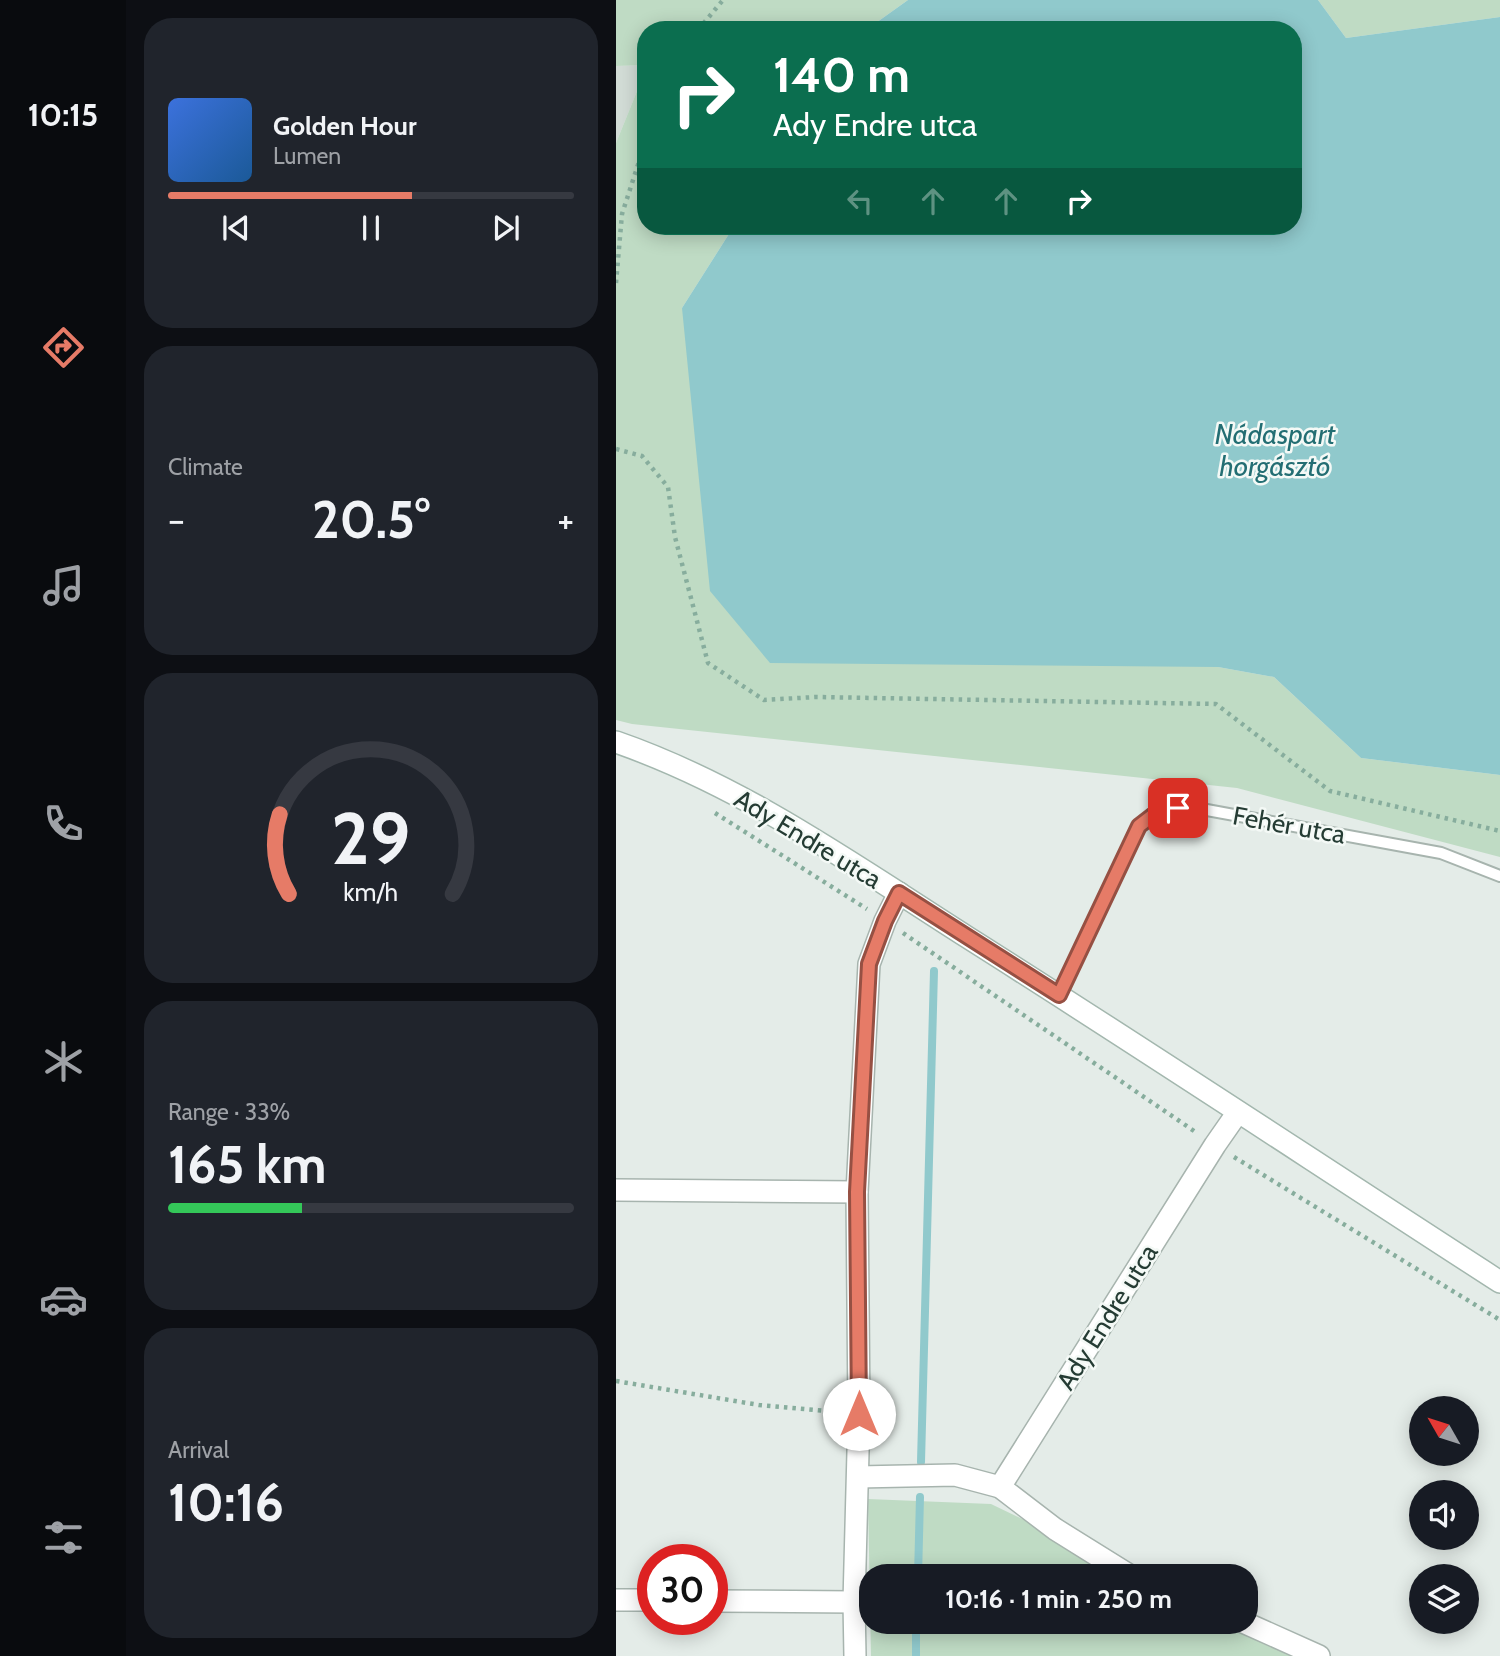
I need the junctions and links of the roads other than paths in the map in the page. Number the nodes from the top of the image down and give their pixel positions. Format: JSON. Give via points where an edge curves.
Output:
{"nodes":[{"id":1,"x":616,"y":742,"type":"edge"},
{"id":2,"x":1500,"y":876,"type":"edge"},
{"id":3,"x":899,"y":893,"type":"junction"},
{"id":4,"x":1059,"y":995,"type":"junction"},
{"id":5,"x":1237,"y":1112,"type":"junction"},
{"id":6,"x":616,"y":1190,"type":"edge"},
{"id":7,"x":857,"y":1192,"type":"junction"},
{"id":8,"x":1500,"y":1282,"type":"edge"},
{"id":9,"x":858,"y":1477,"type":"junction"},
{"id":10,"x":1000,"y":1487,"type":"junction"},
{"id":11,"x":1111,"y":1564,"type":"edge"},
{"id":12,"x":616,"y":1600,"type":"edge"},
{"id":13,"x":637,"y":1600,"type":"edge"},
{"id":14,"x":728,"y":1601,"type":"edge"},
{"id":15,"x":854,"y":1602,"type":"junction"},
{"id":16,"x":1258,"y":1629,"type":"edge"},
{"id":17,"x":855,"y":1656,"type":"edge"},
{"id":18,"x":1319,"y":1656,"type":"edge"}],
"edges":[{"from":1,"to":3,"type":"street","name":"Ady Endre utca","via":[[705,780],[805,833]]},
{"from":2,"to":4,"type":"lane","name":"Fehér utca","via":[[1441,853],[1196,808],[1161,809],[1139,826]]},
{"from":3,"to":4,"type":"street","name":"Ady Endre utca"},
{"from":3,"to":7,"type":"street","via":[[869,964]]},
{"from":4,"to":5,"type":"street","name":"Ady Endre utca"},
{"from":5,"to":8,"type":"street","name":"Ady Endre utca"},
{"from":5,"to":10,"type":"street","name":"Ady Endre utca"},
{"from":6,"to":7,"type":"street"},
{"from":7,"to":9,"type":"street"},
{"from":9,"to":10,"type":"street","via":[[955,1475]]},
{"from":9,"to":15,"type":"street"},
{"from":10,"to":11,"type":"street"},
{"from":12,"to":13,"type":"street"},
{"from":14,"to":15,"type":"street"},
{"from":15,"to":17,"type":"street"},
{"from":16,"to":18,"type":"street"}]}
